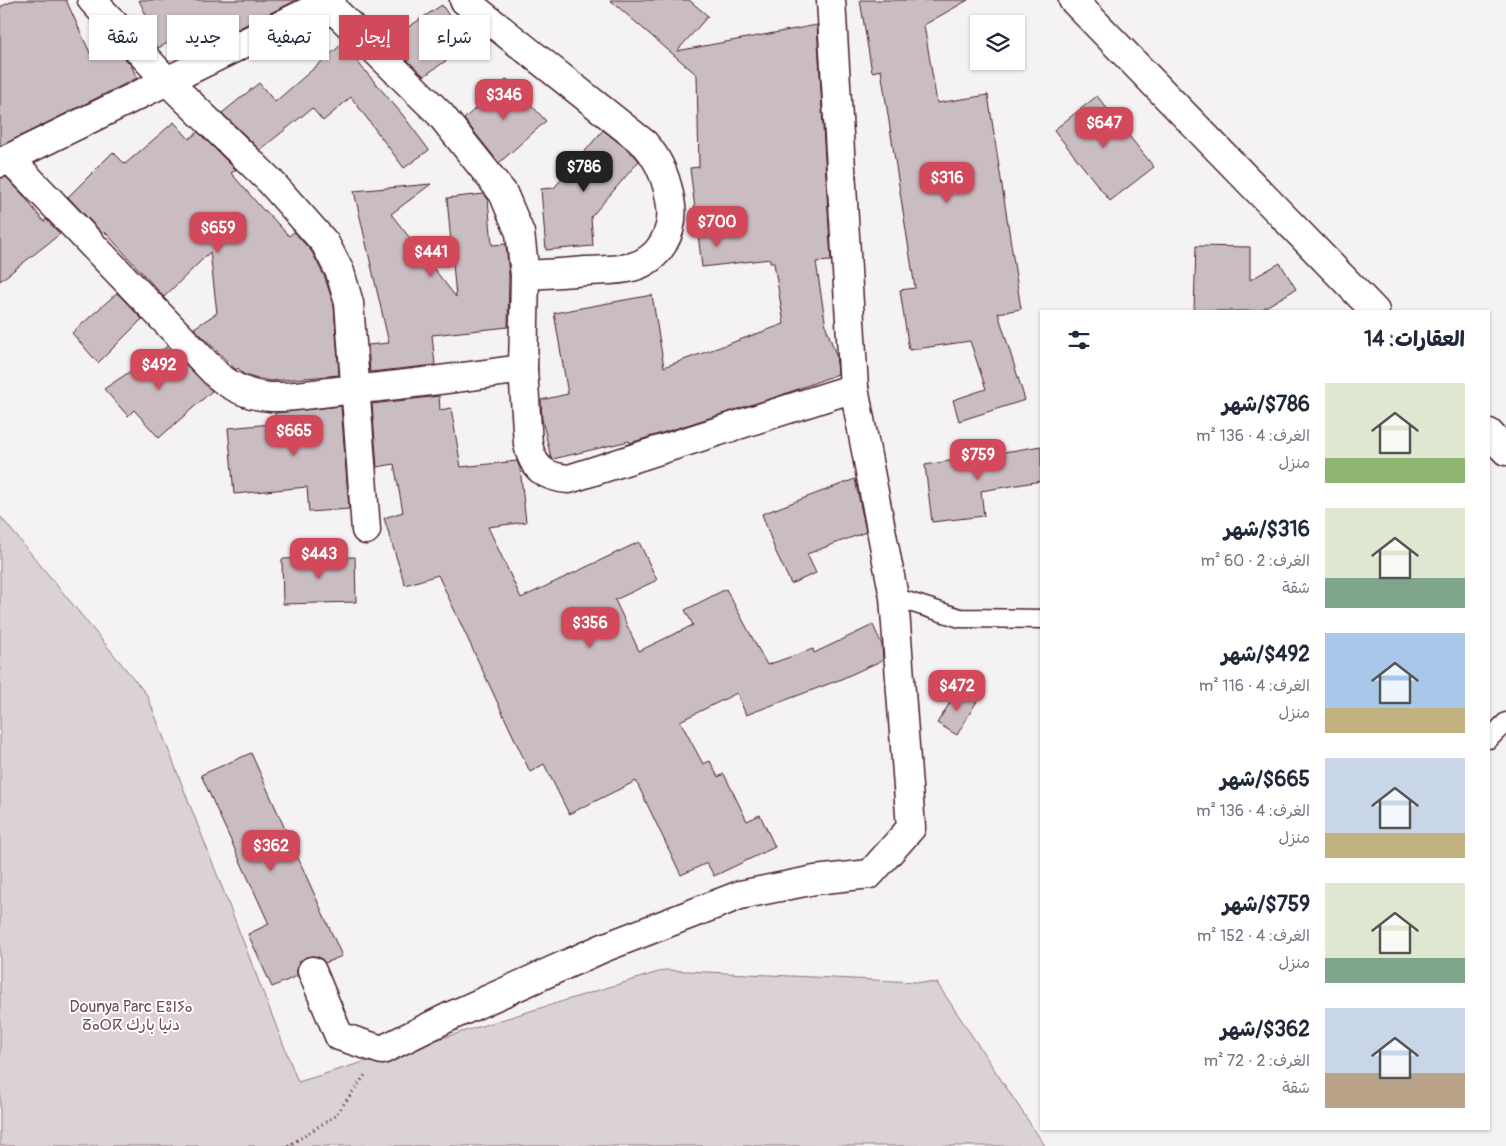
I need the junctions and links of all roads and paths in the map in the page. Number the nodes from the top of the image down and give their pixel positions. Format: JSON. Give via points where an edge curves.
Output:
{"nodes":[{"id":1,"x":92,"y":0,"type":"edge"},
{"id":2,"x":464,"y":0,"type":"edge"},
{"id":3,"x":831,"y":0,"type":"edge"},
{"id":4,"x":1073,"y":0,"type":"edge"},
{"id":5,"x":330,"y":1,"type":"edge"},
{"id":6,"x":166,"y":80,"type":"junction"},
{"id":7,"x":5,"y":161,"type":"edge"},
{"id":8,"x":525,"y":275,"type":"junction"},
{"id":9,"x":1374,"y":310,"type":"edge"},
{"id":10,"x":523,"y":369,"type":"junction"},
{"id":11,"x":854,"y":388,"type":"junction"},
{"id":12,"x":354,"y":390,"type":"junction"},
{"id":13,"x":1490,"y":434,"type":"edge"},
{"id":14,"x":1506,"y":451,"type":"edge"},
{"id":15,"x":366,"y":530,"type":"dead end"},
{"id":16,"x":894,"y":597,"type":"junction"},
{"id":17,"x":1040,"y":618,"type":"edge"},
{"id":18,"x":1506,"y":722,"type":"edge"},
{"id":19,"x":1490,"y":738,"type":"edge"},
{"id":20,"x":312,"y":971,"type":"dead end"},
{"id":21,"x":382,"y":1050,"type":"junction"},
{"id":22,"x":288,"y":1146,"type":"edge"}],
"edges":[{"from":1,"to":6,"type":"street"},
{"from":2,"to":8,"type":"street","via":[[645,144],[656,156],[668,188],[672,215],[667,238],[643,263],[620,269]]},
{"from":3,"to":11,"type":"street"},
{"from":4,"to":9,"type":"street"},
{"from":5,"to":6,"type":"street"},
{"from":5,"to":8,"type":"street","via":[[440,114],[504,193],[520,233]]},
{"from":6,"to":7,"type":"street"},
{"from":6,"to":12,"type":"street","via":[[270,181],[325,244],[340,272],[349,303]]},
{"from":7,"to":12,"type":"street","via":[[229,385],[270,397]]},
{"from":8,"to":10,"type":"street"},
{"from":10,"to":11,"type":"street","via":[[531,456],[546,474],[569,479]]},
{"from":10,"to":12,"type":"street"},
{"from":11,"to":16,"type":"street"},
{"from":12,"to":15,"type":"street"},
{"from":13,"to":14,"type":"street"},
{"from":16,"to":17,"type":"lane","via":[[960,618]]},
{"from":16,"to":21,"type":"street","via":[[910,828],[870,874],[815,880],[740,895],[603,948]]},
{"from":18,"to":19,"type":"lane"},
{"from":20,"to":21,"type":"street","via":[[339,1036]]},
{"from":21,"to":22,"type":"path","via":[[335,1116]]}]}
